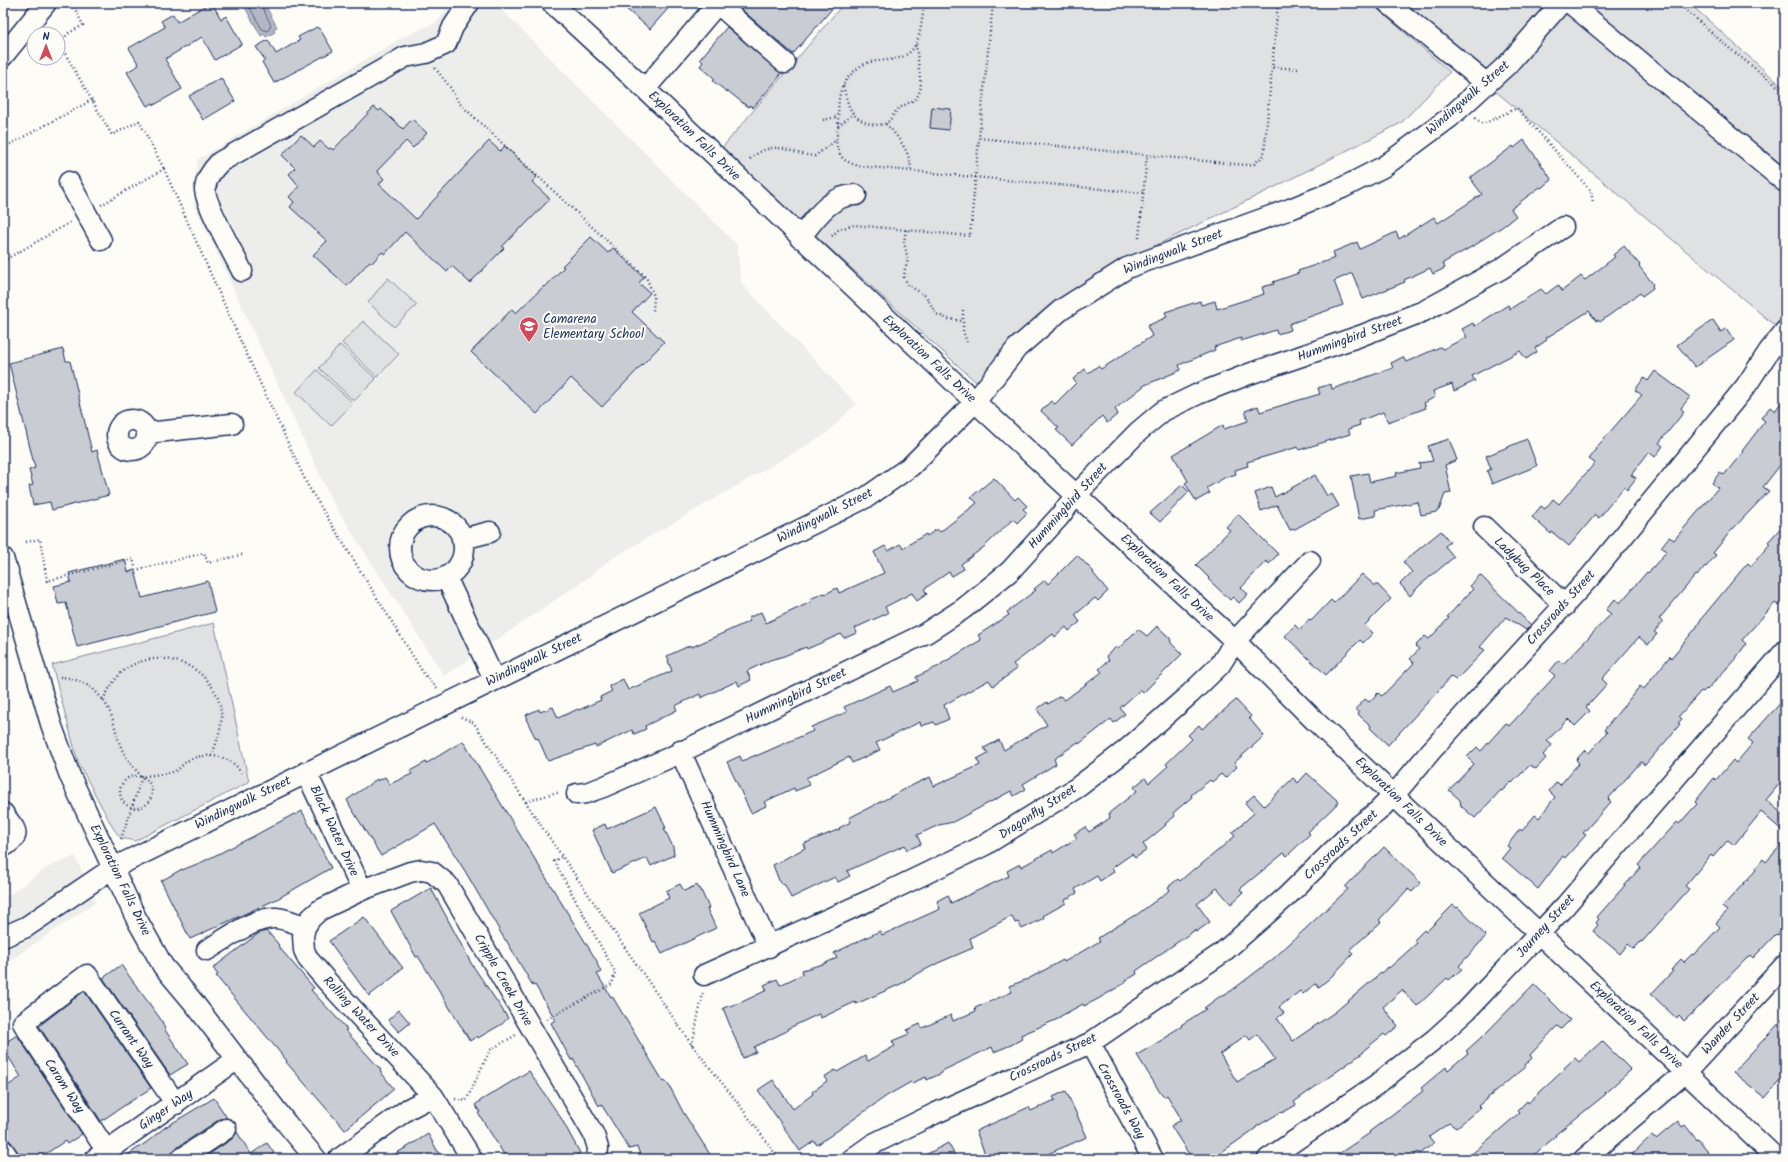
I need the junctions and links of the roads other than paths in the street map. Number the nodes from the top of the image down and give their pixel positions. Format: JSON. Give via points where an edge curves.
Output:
{"nodes":[{"id":1,"x":46,"y":3,"type":"edge"},
{"id":2,"x":469,"y":3,"type":"edge"},
{"id":3,"x":552,"y":3,"type":"edge"},
{"id":4,"x":718,"y":3,"type":"edge"},
{"id":5,"x":1388,"y":3,"type":"edge"},
{"id":6,"x":1561,"y":3,"type":"edge"},
{"id":7,"x":1570,"y":3,"type":"edge"},
{"id":8,"x":3,"y":56,"type":"edge"},
{"id":9,"x":786,"y":63,"type":"dead end"},
{"id":10,"x":1487,"y":84,"type":"junction"},
{"id":11,"x":645,"y":89,"type":"junction"},
{"id":12,"x":69,"y":182,"type":"dead end"},
{"id":13,"x":1785,"y":182,"type":"edge"},
{"id":14,"x":856,"y":195,"type":"dead end"},
{"id":15,"x":1563,"y":227,"type":"dead end"},
{"id":16,"x":800,"y":238,"type":"junction"},
{"id":17,"x":101,"y":240,"type":"dead end"},
{"id":18,"x":242,"y":271,"type":"dead end"},
{"id":19,"x":1785,"y":331,"type":"edge"},
{"id":20,"x":975,"y":402,"type":"junction"},
{"id":21,"x":232,"y":424,"type":"dead end"},
{"id":22,"x":147,"y":433,"type":"dead end"},
{"id":23,"x":1076,"y":495,"type":"junction"},
{"id":24,"x":1484,"y":528,"type":"dead end"},
{"id":25,"x":490,"y":532,"type":"dead end"},
{"id":26,"x":462,"y":539,"type":"junction"},
{"id":27,"x":1310,"y":562,"type":"dead end"},
{"id":28,"x":4,"y":567,"type":"edge"},
{"id":29,"x":446,"y":577,"type":"junction"},
{"id":30,"x":1565,"y":606,"type":"junction"},
{"id":31,"x":1235,"y":641,"type":"junction"},
{"id":32,"x":1785,"y":651,"type":"edge"},
{"id":33,"x":494,"y":679,"type":"junction"},
{"id":34,"x":680,"y":752,"type":"junction"},
{"id":35,"x":306,"y":772,"type":"junction"},
{"id":36,"x":577,"y":794,"type":"road end"},
{"id":37,"x":1394,"y":795,"type":"junction"},
{"id":38,"x":3,"y":813,"type":"edge"},
{"id":39,"x":3,"y":848,"type":"edge"},
{"id":40,"x":113,"y":868,"type":"junction"},
{"id":41,"x":362,"y":890,"type":"junction"},
{"id":42,"x":306,"y":927,"type":"junction"},
{"id":43,"x":1540,"y":935,"type":"junction"},
{"id":44,"x":3,"y":936,"type":"edge"},
{"id":45,"x":769,"y":947,"type":"junction"},
{"id":46,"x":207,"y":950,"type":"dead end"},
{"id":47,"x":1785,"y":965,"type":"edge"},
{"id":48,"x":87,"y":975,"type":"joint"},
{"id":49,"x":704,"y":975,"type":"road end"},
{"id":50,"x":1090,"y":1043,"type":"junction"},
{"id":51,"x":236,"y":1060,"type":"junction"},
{"id":52,"x":1686,"y":1072,"type":"junction"},
{"id":53,"x":433,"y":1096,"type":"junction"},
{"id":54,"x":176,"y":1104,"type":"junction"},
{"id":55,"x":226,"y":1129,"type":"dead end"},
{"id":56,"x":3,"y":1150,"type":"edge"},
{"id":57,"x":102,"y":1155,"type":"edge"},
{"id":58,"x":9,"y":1159,"type":"edge"},
{"id":59,"x":181,"y":1159,"type":"edge"},
{"id":60,"x":316,"y":1159,"type":"edge"},
{"id":61,"x":339,"y":1159,"type":"edge"},
{"id":62,"x":472,"y":1159,"type":"edge"},
{"id":63,"x":597,"y":1159,"type":"edge"},
{"id":64,"x":852,"y":1159,"type":"edge"},
{"id":65,"x":1153,"y":1159,"type":"edge"},
{"id":66,"x":1268,"y":1159,"type":"edge"},
{"id":67,"x":1584,"y":1159,"type":"edge"},
{"id":68,"x":1777,"y":1159,"type":"edge"}],
"edges":[{"from":1,"to":8,"type":"street"},
{"from":2,"to":18,"type":"street","via":[[453,27],[446,44],[426,53],[406,57],[220,162],[211,171],[205,189],[210,206]]},
{"from":3,"to":11,"type":"street","name":"Exploration Falls Drive"},
{"from":4,"to":9,"type":"street"},
{"from":4,"to":11,"type":"street"},
{"from":5,"to":10,"type":"street"},
{"from":6,"to":10,"type":"street","name":"Windingwalk Street","via":[[1508,64]]},
{"from":7,"to":13,"type":"street"},
{"from":10,"to":20,"type":"street","name":"Windingwalk Street","via":[[1449,118],[1383,167],[1342,188],[1127,268],[1061,310],[1017,348]]},
{"from":11,"to":16,"type":"street","name":"Exploration Falls Drive"},
{"from":12,"to":17,"type":"street"},
{"from":14,"to":16,"type":"street","via":[[837,199],[820,213]]},
{"from":15,"to":23,"type":"street","name":"Hummingbird Street","via":[[1501,269],[1424,311],[1342,343],[1249,374],[1163,411],[1133,437]]},
{"from":16,"to":20,"type":"street","name":"Exploration Falls Drive"},
{"from":19,"to":30,"type":"street","name":"Crossroads Street","via":[[1746,386]]},
{"from":20,"to":23,"type":"street","name":"Exploration Falls Drive"},
{"from":20,"to":33,"type":"street","name":"Windingwalk Street","via":[[911,466],[867,497]]},
{"from":21,"to":22,"type":"street"},
{"from":23,"to":31,"type":"street","name":"Exploration Falls Drive"},
{"from":23,"to":34,"type":"street","name":"Hummingbird Street","via":[[1010,571],[963,609],[926,632]]},
{"from":24,"to":30,"type":"street","name":"Ladybug Place"},
{"from":25,"to":26,"type":"street"},
{"from":26,"to":29,"type":"street","via":[[463,557],[453,572]]},
{"from":26,"to":29,"type":"street","via":[[457,529],[439,517],[417,520],[402,536],[401,557],[414,575],[435,580]]},
{"from":27,"to":31,"type":"street","name":"Dragonfly Street"},
{"from":28,"to":40,"type":"street","name":"Exploration Falls Drive","via":[[51,724],[70,776]]},
{"from":29,"to":33,"type":"street"},
{"from":30,"to":37,"type":"street","name":"Crossroads Street","via":[[1431,751]]},
{"from":31,"to":37,"type":"street","name":"Exploration Falls Drive"},
{"from":31,"to":45,"type":"street","name":"Dragonfly Street","via":[[1220,665],[1159,723],[1097,773],[1058,800],[985,845]]},
{"from":32,"to":43,"type":"street","name":"Journey Street"},
{"from":33,"to":35,"type":"street","name":"Windingwalk Street"},
{"from":34,"to":36,"type":"street","name":"Hummingbird Street","via":[[603,787]]},
{"from":34,"to":45,"type":"street","name":"Hummingbird Lane"},
{"from":35,"to":40,"type":"street","name":"Windingwalk Street"},
{"from":35,"to":41,"type":"street","name":"Black Water Drive"},
{"from":37,"to":43,"type":"street","name":"Exploration Falls Drive"},
{"from":37,"to":50,"type":"street","name":"Crossroads Street","via":[[1356,828],[1286,897],[1222,953]]},
{"from":38,"to":39,"type":"street","via":[[16,833],[16,837]]},
{"from":40,"to":44,"type":"street","name":"Windingwalk Street","via":[[26,927]]},
{"from":40,"to":51,"type":"street","name":"Exploration Falls Drive","via":[[136,918],[163,966]]},
{"from":41,"to":42,"type":"street","via":[[320,910]]},
{"from":41,"to":63,"type":"street","name":"Cripple Creek Drive","via":[[421,870],[432,872],[447,884],[594,1135],[598,1148]]},
{"from":42,"to":46,"type":"street","via":[[277,918],[264,919],[246,926]]},
{"from":42,"to":53,"type":"street","name":"Rolling Water Drive","via":[[303,936],[308,959]]},
{"from":43,"to":52,"type":"street","name":"Exploration Falls Drive"},
{"from":43,"to":66,"type":"street","name":"Journey Street","via":[[1436,1038],[1364,1095]]},
{"from":45,"to":49,"type":"street","name":"Dragonfly Street"},
{"from":47,"to":52,"type":"street","name":"Wander Street"},
{"from":48,"to":54,"type":"street","name":"Currant Way"},
{"from":48,"to":57,"type":"street","name":"Carom Way","via":[[23,1022]]},
{"from":50,"to":64,"type":"street","name":"Crossroads Street","via":[[934,1114],[874,1144]]},
{"from":50,"to":65,"type":"street","name":"Crossroads Way"},
{"from":51,"to":54,"type":"street","name":"Ginger Way"},
{"from":51,"to":60,"type":"street","name":"Exploration Falls Drive"},
{"from":52,"to":67,"type":"street","name":"Wander Street"},
{"from":52,"to":68,"type":"street","name":"Exploration Falls Drive"},
{"from":53,"to":61,"type":"street","via":[[408,1108]]},
{"from":53,"to":62,"type":"street","name":"Rolling Water Drive"},
{"from":54,"to":57,"type":"street","name":"Ginger Way"},
{"from":55,"to":59,"type":"street"},
{"from":56,"to":58,"type":"street"}]}
